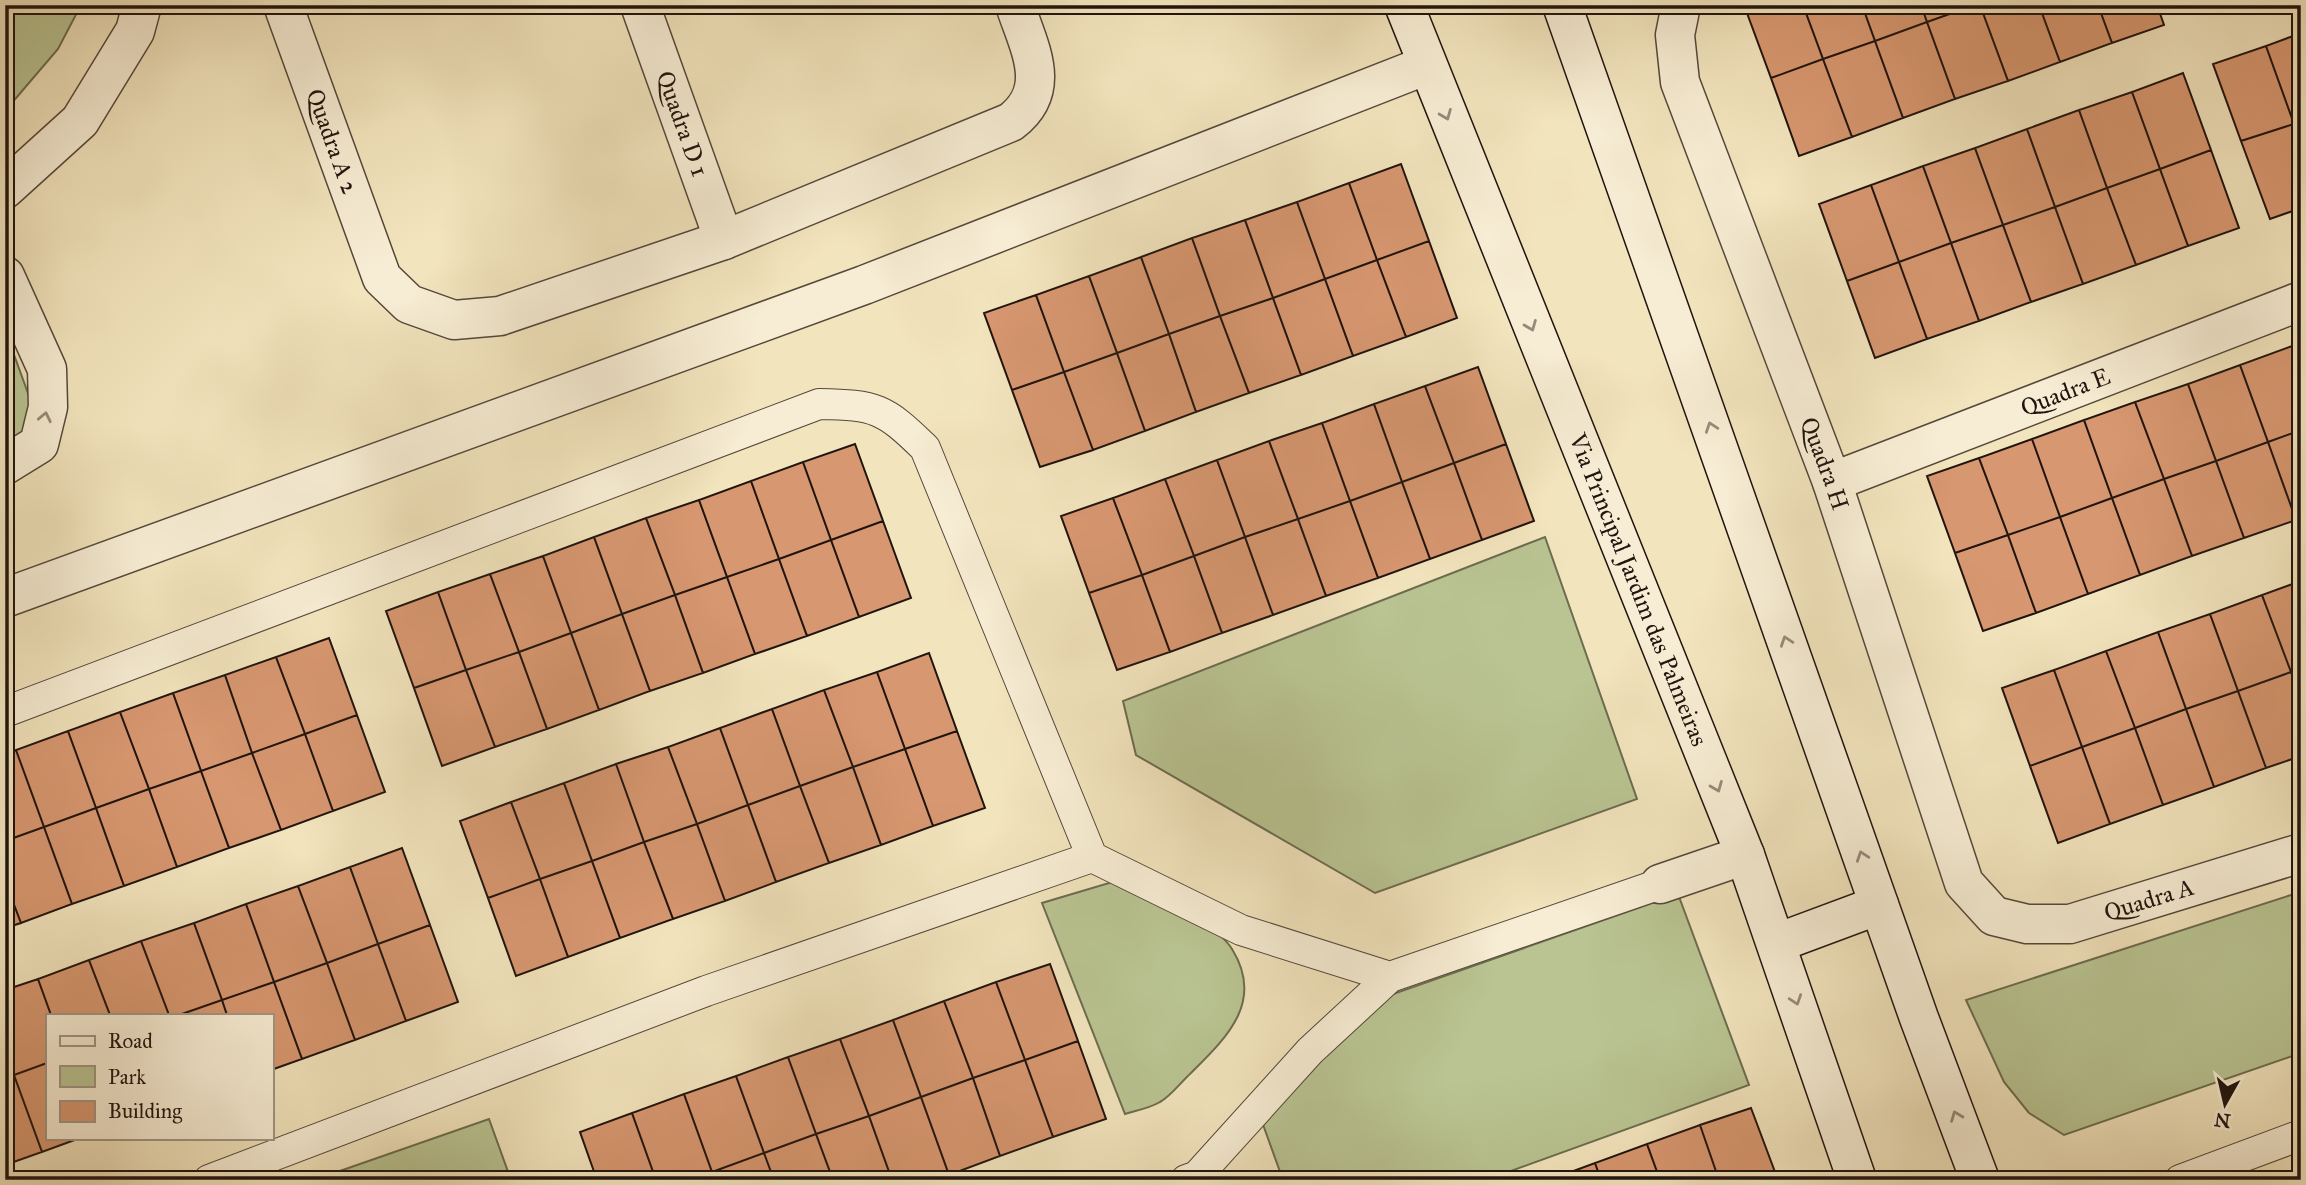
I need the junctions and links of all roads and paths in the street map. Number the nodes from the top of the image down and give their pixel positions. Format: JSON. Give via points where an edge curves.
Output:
{"nodes":[{"id":1,"x":142,"y":5,"type":"edge"},
{"id":2,"x":283,"y":5,"type":"edge"},
{"id":3,"x":640,"y":5,"type":"edge"},
{"id":4,"x":1015,"y":5,"type":"edge"},
{"id":5,"x":1404,"y":5,"type":"edge"},
{"id":6,"x":1562,"y":5,"type":"edge"},
{"id":7,"x":1681,"y":5,"type":"edge"},
{"id":8,"x":1427,"y":65,"type":"junction"},
{"id":9,"x":5,"y":189,"type":"edge"},
{"id":10,"x":724,"y":240,"type":"junction"},
{"id":11,"x":5,"y":276,"type":"edge"},
{"id":12,"x":2301,"y":301,"type":"edge"},
{"id":13,"x":5,"y":465,"type":"edge"},
{"id":14,"x":1832,"y":482,"type":"junction"},
{"id":15,"x":5,"y":598,"type":"edge"},
{"id":16,"x":5,"y":712,"type":"edge"},
{"id":17,"x":2301,"y":853,"type":"edge"},
{"id":18,"x":1745,"y":855,"type":"junction"},
{"id":19,"x":1092,"y":856,"type":"junction"},
{"id":20,"x":1660,"y":884,"type":"joint"},
{"id":21,"x":1879,"y":905,"type":"junction"},
{"id":22,"x":1994,"y":916,"type":"joint"},
{"id":23,"x":1777,"y":943,"type":"junction"},
{"id":24,"x":1390,"y":977,"type":"junction"},
{"id":25,"x":2301,"y":1135,"type":"edge"},
{"id":26,"x":1194,"y":1178,"type":"edge"},
{"id":27,"x":209,"y":1180,"type":"edge"},
{"id":28,"x":1857,"y":1180,"type":"edge"},
{"id":29,"x":1980,"y":1180,"type":"edge"},
{"id":30,"x":2180,"y":1180,"type":"edge"}],
"edges":[{"from":1,"to":9,"type":"street","via":[[135,31],[80,121]]},
{"from":2,"to":10,"type":"street","name":"Quadra A 2","via":[[382,278],[409,304],[454,320],[500,316]]},
{"from":3,"to":10,"type":"street","name":"Quadra D 1"},
{"from":4,"to":10,"type":"street","via":[[1033,59],[1037,89],[1028,109],[1011,122]]},
{"from":5,"to":8,"type":"street","name":"Via Principal Jardim das Palmeiras"},
{"from":21,"to":6,"type":"street","one_way":true},
{"from":7,"to":14,"type":"street","name":"Quadra H","via":[[1675,35],[1680,82]]},
{"from":8,"to":15,"type":"street","via":[[864,285]]},
{"from":8,"to":18,"type":"street","name":"Via Principal Jardim das Palmeiras","one_way":true},
{"from":13,"to":11,"type":"street","one_way":true,"via":[[39,444],[48,407],[47,369]]},
{"from":12,"to":14,"type":"street","name":"Quadra E"},
{"from":14,"to":22,"type":"street","name":"Quadra H","via":[[1964,883]]},
{"from":16,"to":19,"type":"lane","via":[[819,404],[860,405],[894,417],[925,448]]},
{"from":17,"to":22,"type":"street","name":"Quadra A","via":[[2070,924],[2027,924]]},
{"from":18,"to":20,"type":"street"},
{"from":18,"to":23,"type":"street","name":"Via Principal Jardim das Palmeiras"},
{"from":19,"to":24,"type":"lane","via":[[1241,930]]},
{"from":19,"to":27,"type":"lane","via":[[706,991]]},
{"from":20,"to":24,"type":"lane"},
{"from":21,"to":23,"type":"street"},
{"from":29,"to":21,"type":"street","one_way":true},
{"from":23,"to":28,"type":"street","name":"Via Principal Jardim das Palmeiras","one_way":true},
{"from":24,"to":26,"type":"lane","via":[[1310,1051]]},
{"from":25,"to":30,"type":"lane"}]}
